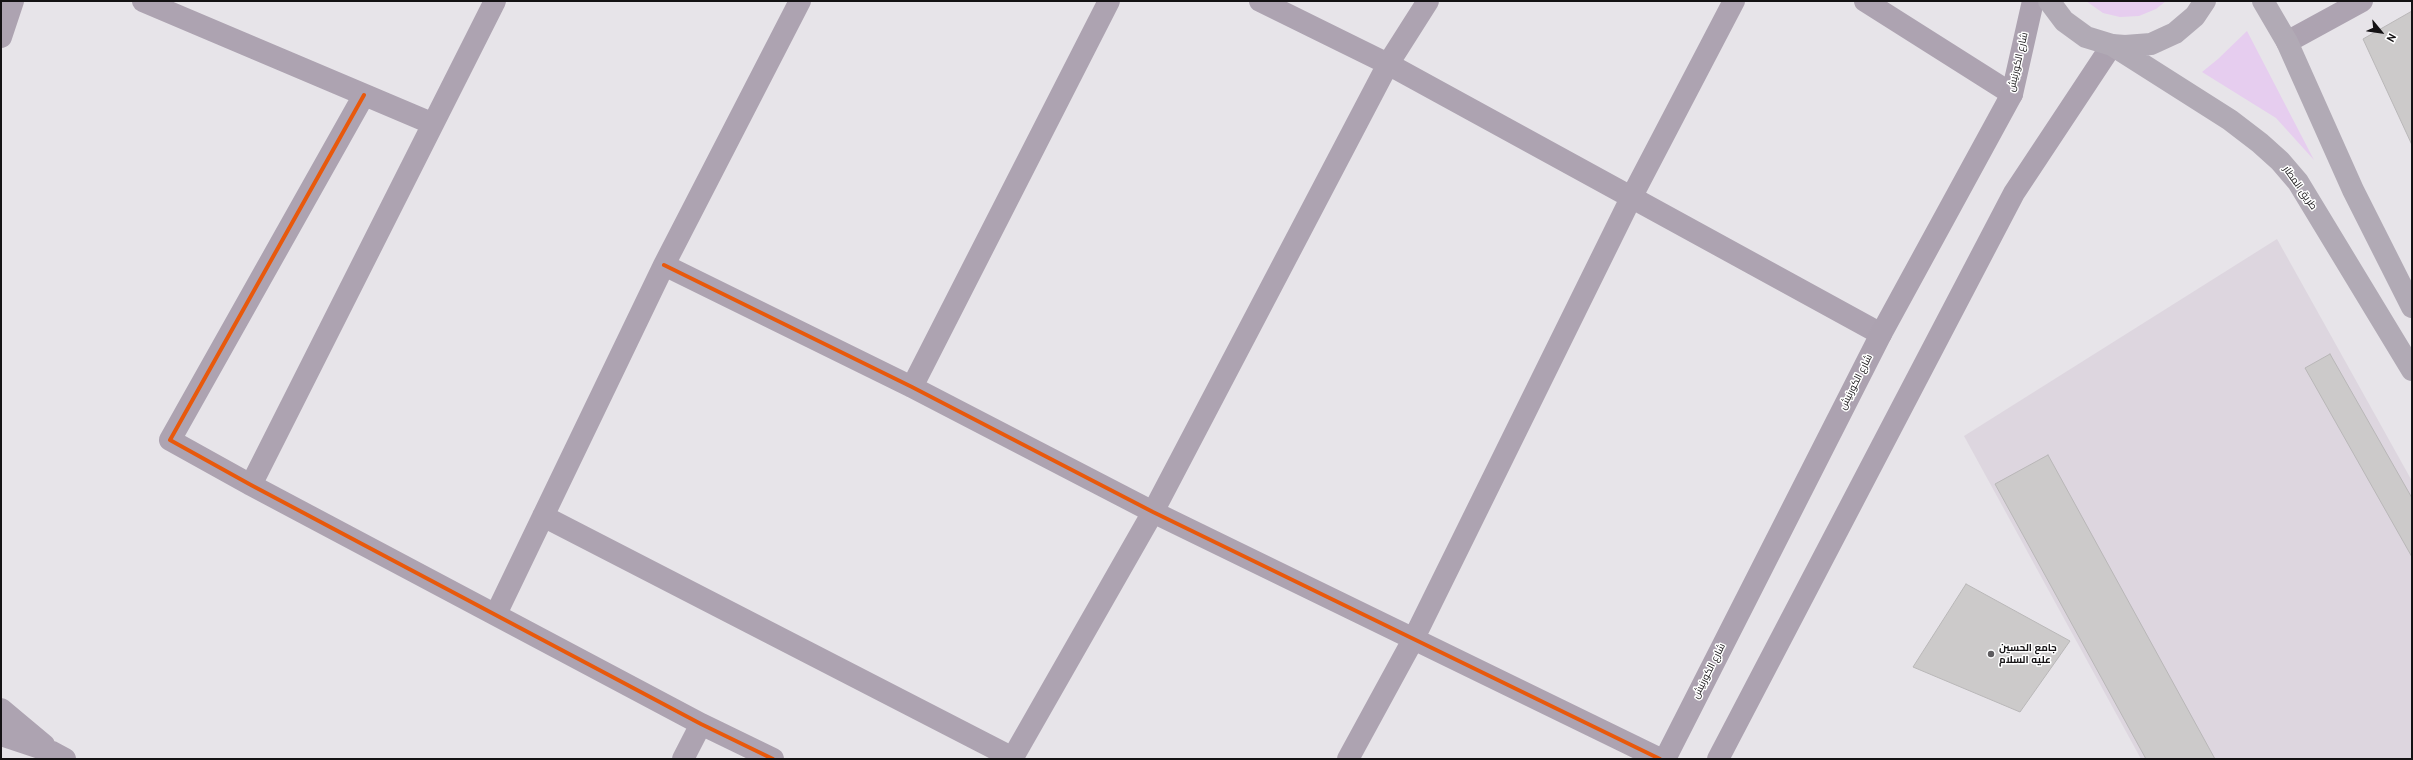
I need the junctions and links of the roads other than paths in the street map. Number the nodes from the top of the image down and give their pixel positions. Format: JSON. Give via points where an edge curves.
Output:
{"nodes":[{"id":1,"x":13,"y":1,"type":"edge"},
{"id":2,"x":143,"y":1,"type":"edge"},
{"id":3,"x":495,"y":1,"type":"edge"},
{"id":4,"x":800,"y":1,"type":"edge"},
{"id":5,"x":1109,"y":1,"type":"edge"},
{"id":6,"x":1260,"y":1,"type":"edge"},
{"id":7,"x":1428,"y":1,"type":"edge"},
{"id":8,"x":1734,"y":1,"type":"edge"},
{"id":9,"x":1865,"y":1,"type":"edge"},
{"id":10,"x":2033,"y":1,"type":"edge"},
{"id":11,"x":2049,"y":1,"type":"edge"},
{"id":12,"x":2205,"y":1,"type":"edge"},
{"id":13,"x":2263,"y":1,"type":"edge"},
{"id":14,"x":2362,"y":1,"type":"edge"},
{"id":15,"x":1,"y":37,"type":"edge"},
{"id":16,"x":2287,"y":42,"type":"junction"},
{"id":17,"x":2112,"y":45,"type":"junction"},
{"id":18,"x":1388,"y":64,"type":"junction"},
{"id":19,"x":2012,"y":94,"type":"junction"},
{"id":20,"x":364,"y":95,"type":"junction"},
{"id":21,"x":431,"y":123,"type":"junction"},
{"id":22,"x":1630,"y":198,"type":"junction"},
{"id":23,"x":664,"y":265,"type":"junction"},
{"id":24,"x":2412,"y":306,"type":"edge"},
{"id":25,"x":1881,"y":334,"type":"junction"},
{"id":26,"x":2412,"y":370,"type":"edge"},
{"id":27,"x":912,"y":388,"type":"junction"},
{"id":28,"x":251,"y":485,"type":"junction"},
{"id":29,"x":1153,"y":512,"type":"junction"},
{"id":30,"x":543,"y":516,"type":"junction"},
{"id":31,"x":496,"y":614,"type":"junction"},
{"id":32,"x":1414,"y":638,"type":"junction"},
{"id":33,"x":1,"y":709,"type":"edge"},
{"id":34,"x":701,"y":724,"type":"junction"},
{"id":35,"x":1,"y":735,"type":"edge"},
{"id":36,"x":59,"y":756,"type":"edge"},
{"id":37,"x":683,"y":759,"type":"edge"},
{"id":38,"x":773,"y":759,"type":"edge"},
{"id":39,"x":1013,"y":759,"type":"edge"},
{"id":40,"x":1348,"y":759,"type":"edge"},
{"id":41,"x":1660,"y":759,"type":"edge"},
{"id":42,"x":1664,"y":759,"type":"edge"},
{"id":43,"x":1718,"y":759,"type":"edge"}],
"edges":[{"from":1,"to":15,"type":"street"},
{"from":2,"to":20,"type":"street"},
{"from":3,"to":21,"type":"street"},
{"from":4,"to":23,"type":"street"},
{"from":5,"to":27,"type":"street"},
{"from":6,"to":18,"type":"street"},
{"from":7,"to":18,"type":"street"},
{"from":8,"to":22,"type":"street"},
{"from":9,"to":19,"type":"street"},
{"from":10,"to":19,"type":"street","name":"شارع الكورنيش"},
{"from":11,"to":17,"type":"highway","via":[[2074,30]]},
{"from":12,"to":17,"type":"highway","via":[[2186,25],[2163,39],[2138,46]]},
{"from":13,"to":16,"type":"highway"},
{"from":14,"to":16,"type":"street"},
{"from":16,"to":24,"type":"highway","via":[[2353,190]]},
{"from":17,"to":26,"type":"highway","name":"طريق المطار","via":[[2230,120],[2280,161],[2298,182]]},
{"from":17,"to":43,"type":"street","via":[[2014,193]]},
{"from":18,"to":22,"type":"street"},
{"from":18,"to":29,"type":"street"},
{"from":19,"to":25,"type":"street","name":"شارع الكورنيش"},
{"from":20,"to":21,"type":"street"},
{"from":20,"to":28,"type":"street","via":[[170,440]]},
{"from":21,"to":28,"type":"street"},
{"from":22,"to":25,"type":"street"},
{"from":22,"to":32,"type":"street"},
{"from":23,"to":27,"type":"street"},
{"from":23,"to":30,"type":"street"},
{"from":25,"to":42,"type":"street","name":"شارع الكورنيش"},
{"from":27,"to":29,"type":"street"},
{"from":28,"to":31,"type":"street"},
{"from":29,"to":32,"type":"street"},
{"from":29,"to":39,"type":"street"},
{"from":30,"to":31,"type":"street"},
{"from":30,"to":39,"type":"street"},
{"from":31,"to":34,"type":"street"},
{"from":32,"to":40,"type":"street"},
{"from":32,"to":41,"type":"street"},
{"from":33,"to":36,"type":"street"},
{"from":34,"to":37,"type":"street"},
{"from":34,"to":38,"type":"street"},
{"from":35,"to":36,"type":"street"}]}
